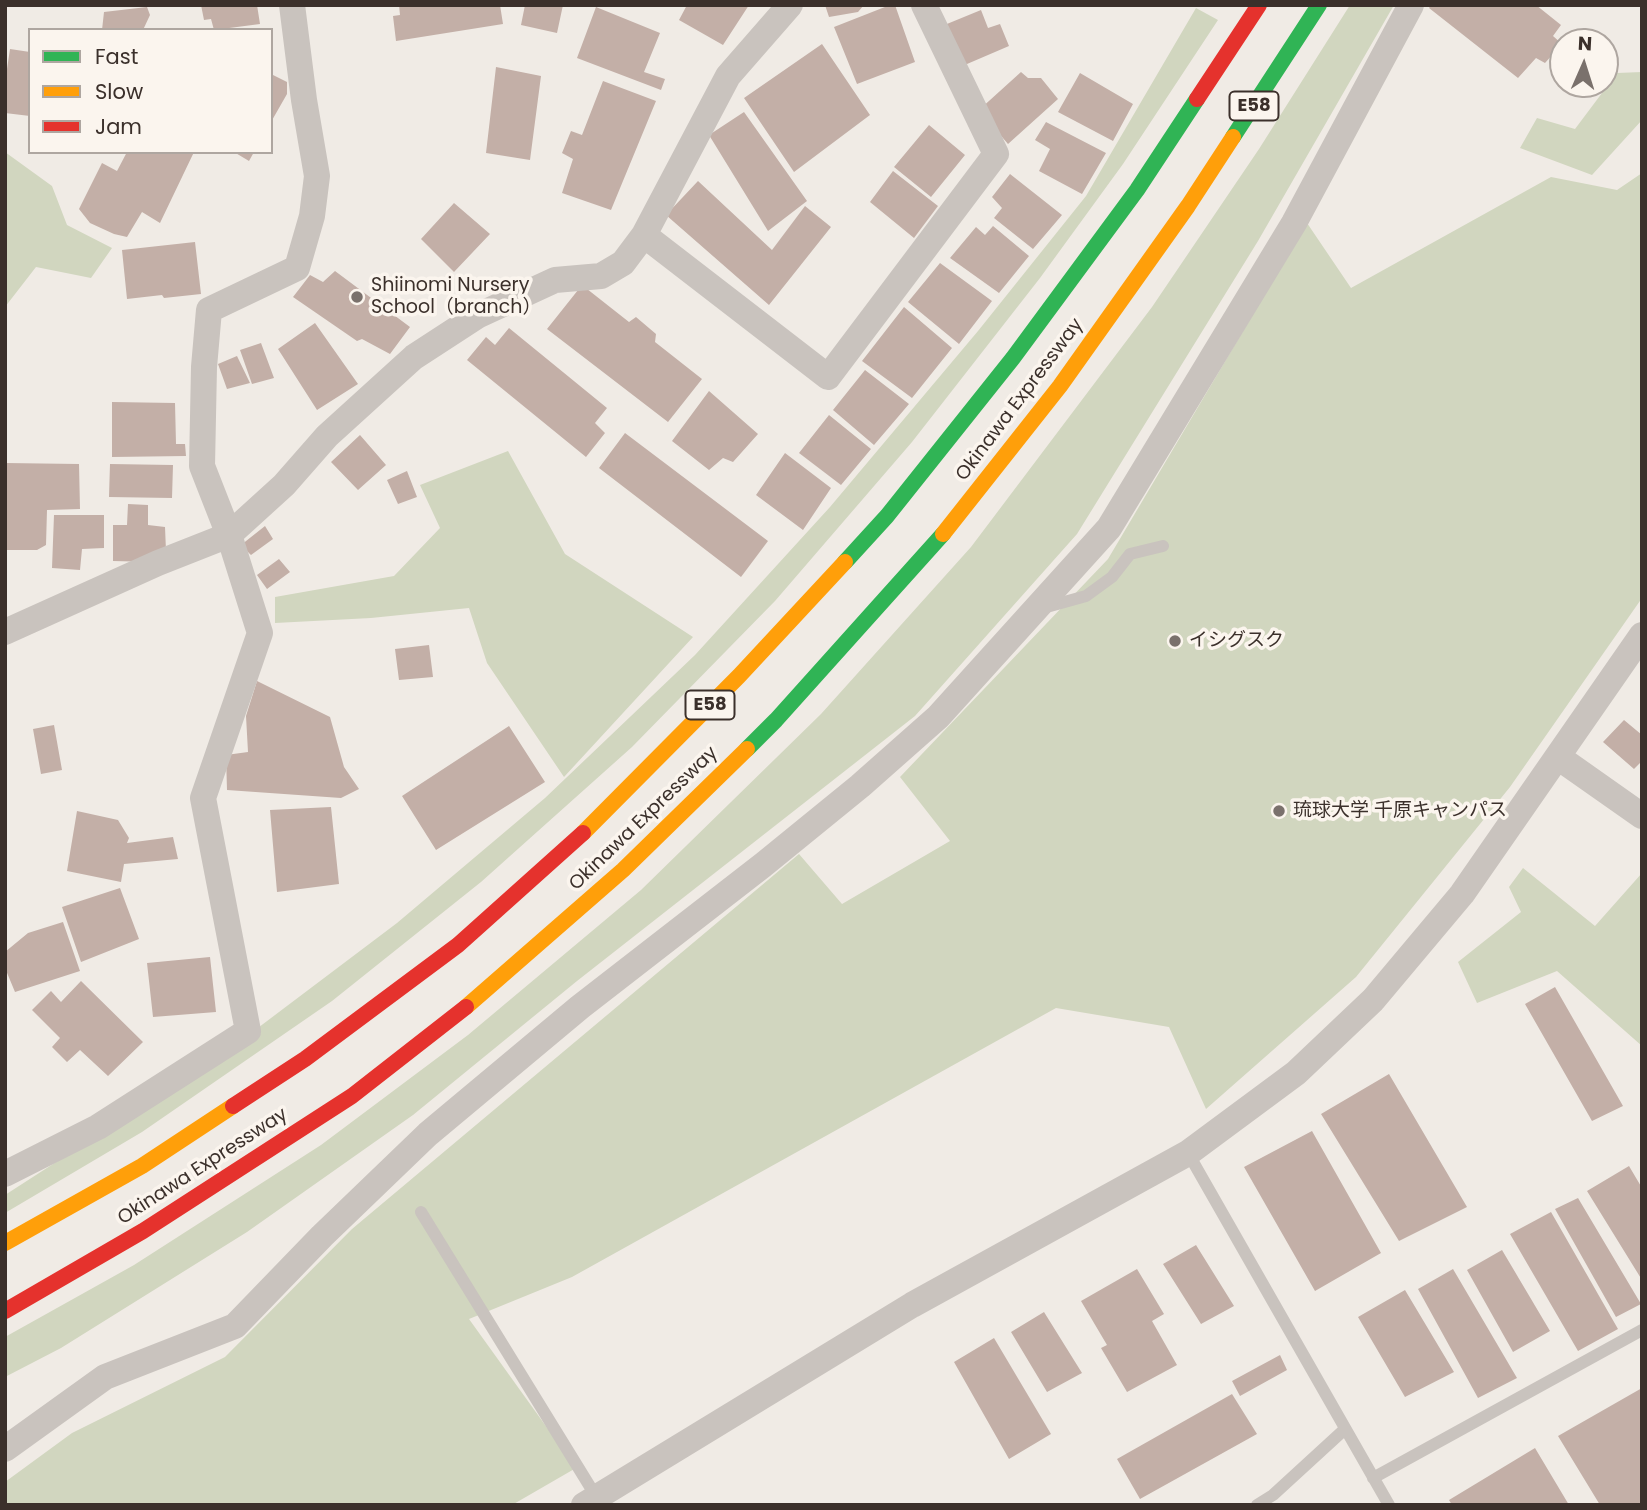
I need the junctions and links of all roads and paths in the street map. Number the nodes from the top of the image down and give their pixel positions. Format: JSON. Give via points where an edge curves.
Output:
{"nodes":[{"id":1,"x":292,"y":5,"type":"edge"},
{"id":2,"x":790,"y":5,"type":"edge"},
{"id":3,"x":924,"y":5,"type":"edge"},
{"id":4,"x":1259,"y":5,"type":"edge"},
{"id":5,"x":1320,"y":5,"type":"edge"},
{"id":6,"x":1411,"y":5,"type":"edge"},
{"id":7,"x":644,"y":235,"type":"junction"},
{"id":8,"x":229,"y":534,"type":"junction"},
{"id":9,"x":1163,"y":547,"type":"dead end"},
{"id":10,"x":1036,"y":610,"type":"junction"},
{"id":11,"x":5,"y":632,"type":"edge"},
{"id":12,"x":1642,"y":635,"type":"edge"},
{"id":13,"x":1558,"y":757,"type":"junction"},
{"id":14,"x":1642,"y":816,"type":"edge"},
{"id":15,"x":1188,"y":1153,"type":"junction"},
{"id":16,"x":5,"y":1174,"type":"edge"},
{"id":17,"x":421,"y":1212,"type":"dead end"},
{"id":18,"x":5,"y":1244,"type":"edge"},
{"id":19,"x":5,"y":1311,"type":"edge"},
{"id":20,"x":1642,"y":1330,"type":"edge"},
{"id":21,"x":1345,"y":1429,"type":"junction"},
{"id":22,"x":5,"y":1448,"type":"edge"},
{"id":23,"x":1373,"y":1478,"type":"junction"},
{"id":24,"x":594,"y":1502,"type":"edge"},
{"id":25,"x":1257,"y":1505,"type":"edge"},
{"id":26,"x":1390,"y":1505,"type":"edge"}],
"edges":[{"from":1,"to":8,"type":"street","via":[[317,176],[312,216],[297,268],[209,310],[202,466]]},
{"from":2,"to":7,"type":"street","via":[[728,76]]},
{"from":3,"to":7,"type":"street","via":[[996,154],[828,377]]},
{"from":4,"to":18,"type":"highway","name":"Okinawa Expressway","number":"E58","via":[[1137,190],[1013,359],[887,516],[591,826],[458,945],[305,1059],[142,1166]]},
{"from":5,"to":19,"type":"highway","name":"Okinawa Expressway","number":"E58","via":[[1188,206],[1060,386],[932,550],[776,720],[603,888],[493,985],[352,1096],[143,1231]]},
{"from":6,"to":10,"type":"street","via":[[1294,223],[1109,527]]},
{"from":7,"to":8,"type":"street","via":[[623,263],[601,276],[555,280],[477,316],[414,358]]},
{"from":8,"to":11,"type":"street"},
{"from":8,"to":16,"type":"street","via":[[260,633],[203,798],[248,1031],[97,1127]]},
{"from":9,"to":10,"type":"lane","via":[[1130,554],[1112,577],[1086,596]]},
{"from":10,"to":22,"type":"street","via":[[932,723],[428,1134],[235,1326],[105,1377]]},
{"from":12,"to":13,"type":"street"},
{"from":13,"to":14,"type":"street"},
{"from":13,"to":15,"type":"street","via":[[1461,894],[1373,1000],[1296,1073]]},
{"from":15,"to":21,"type":"lane"},
{"from":15,"to":24,"type":"street","via":[[912,1305]]},
{"from":17,"to":24,"type":"lane"},
{"from":20,"to":23,"type":"lane"},
{"from":21,"to":23,"type":"lane"},
{"from":21,"to":25,"type":"lane"},
{"from":23,"to":26,"type":"lane"}]}
